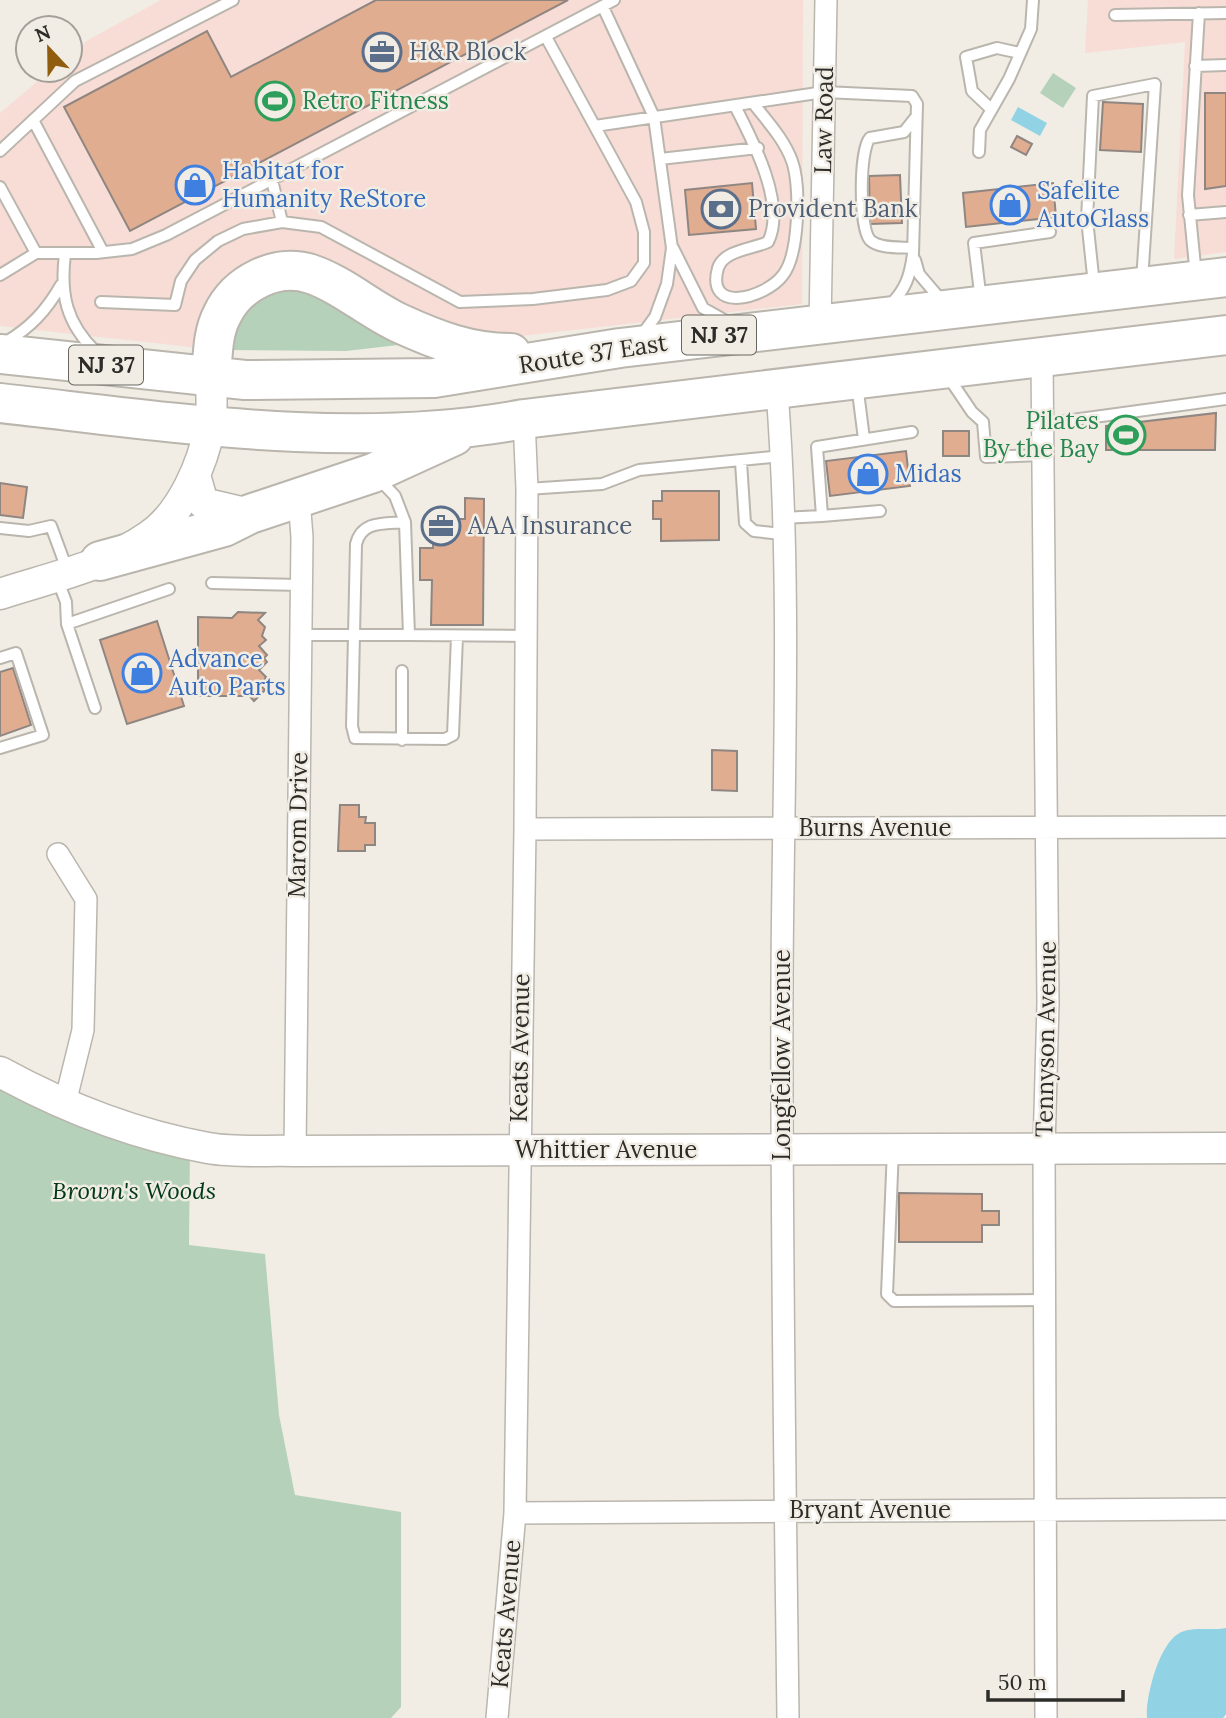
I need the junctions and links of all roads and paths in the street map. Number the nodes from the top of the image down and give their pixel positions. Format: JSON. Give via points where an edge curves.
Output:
{"nodes":[{"id":1,"x":233,"y":0,"type":"edge"},
{"id":2,"x":614,"y":0,"type":"edge"},
{"id":3,"x":826,"y":0,"type":"edge"},
{"id":4,"x":1033,"y":0,"type":"edge"},
{"id":5,"x":603,"y":7,"type":"junction"},
{"id":6,"x":1199,"y":13,"type":"junction"},
{"id":7,"x":1226,"y":13,"type":"edge"},
{"id":8,"x":1115,"y":15,"type":"dead end"},
{"id":9,"x":546,"y":37,"type":"junction"},
{"id":10,"x":1020,"y":53,"type":"junction"},
{"id":11,"x":1226,"y":65,"type":"edge"},
{"id":12,"x":1195,"y":66,"type":"junction"},
{"id":13,"x":824,"y":92,"type":"junction"},
{"id":14,"x":753,"y":103,"type":"junction"},
{"id":15,"x":735,"y":106,"type":"junction"},
{"id":16,"x":991,"y":109,"type":"junction"},
{"id":17,"x":916,"y":115,"type":"junction"},
{"id":18,"x":654,"y":117,"type":"junction"},
{"id":19,"x":33,"y":120,"type":"junction"},
{"id":20,"x":595,"y":126,"type":"junction"},
{"id":21,"x":758,"y":148,"type":"junction"},
{"id":22,"x":0,"y":151,"type":"edge"},
{"id":23,"x":979,"y":152,"type":"dead end"},
{"id":24,"x":660,"y":159,"type":"junction"},
{"id":25,"x":272,"y":180,"type":"junction"},
{"id":26,"x":0,"y":187,"type":"edge"},
{"id":27,"x":1226,"y":212,"type":"edge"},
{"id":28,"x":1189,"y":215,"type":"junction"},
{"id":29,"x":282,"y":222,"type":"junction"},
{"id":30,"x":1050,"y":232,"type":"dead end"},
{"id":31,"x":673,"y":248,"type":"junction"},
{"id":32,"x":913,"y":251,"type":"junction"},
{"id":33,"x":103,"y":252,"type":"junction"},
{"id":34,"x":36,"y":253,"type":"junction"},
{"id":35,"x":65,"y":254,"type":"junction"},
{"id":36,"x":0,"y":275,"type":"edge"},
{"id":37,"x":1211,"y":278,"type":"edge"},
{"id":38,"x":61,"y":285,"type":"junction"},
{"id":39,"x":1141,"y":287,"type":"junction"},
{"id":40,"x":1094,"y":293,"type":"junction"},
{"id":41,"x":101,"y":302,"type":"dead end"},
{"id":42,"x":974,"y":308,"type":"junction"},
{"id":43,"x":870,"y":318,"type":"junction"},
{"id":44,"x":820,"y":324,"type":"junction"},
{"id":45,"x":750,"y":332,"type":"junction"},
{"id":46,"x":1226,"y":335,"type":"edge"},
{"id":47,"x":0,"y":345,"type":"edge"},
{"id":48,"x":603,"y":351,"type":"junction"},
{"id":49,"x":0,"y":354,"type":"edge"},
{"id":50,"x":1042,"y":359,"type":"junction"},
{"id":51,"x":114,"y":366,"type":"junction"},
{"id":52,"x":943,"y":371,"type":"junction"},
{"id":53,"x":211,"y":377,"type":"junction"},
{"id":54,"x":857,"y":382,"type":"junction"},
{"id":55,"x":777,"y":391,"type":"junction"},
{"id":56,"x":1226,"y":400,"type":"edge"},
{"id":57,"x":0,"y":403,"type":"edge"},
{"id":58,"x":524,"y":419,"type":"junction"},
{"id":59,"x":211,"y":424,"type":"junction"},
{"id":60,"x":1043,"y":424,"type":"junction"},
{"id":61,"x":469,"y":429,"type":"junction"},
{"id":62,"x":912,"y":432,"type":"dead end"},
{"id":63,"x":864,"y":439,"type":"junction"},
{"id":64,"x":1043,"y":455,"type":"junction"},
{"id":65,"x":782,"y":456,"type":"junction"},
{"id":66,"x":741,"y":462,"type":"junction"},
{"id":67,"x":195,"y":475,"type":"junction"},
{"id":68,"x":360,"y":477,"type":"junction"},
{"id":69,"x":527,"y":489,"type":"junction"},
{"id":70,"x":299,"y":499,"type":"junction"},
{"id":71,"x":880,"y":511,"type":"dead end"},
{"id":72,"x":250,"y":514,"type":"junction"},
{"id":73,"x":822,"y":516,"type":"junction"},
{"id":74,"x":405,"y":522,"type":"junction"},
{"id":75,"x":782,"y":526,"type":"junction"},
{"id":76,"x":0,"y":528,"type":"edge"},
{"id":77,"x":75,"y":569,"type":"junction"},
{"id":78,"x":212,"y":583,"type":"dead end"},
{"id":79,"x":301,"y":585,"type":"junction"},
{"id":80,"x":169,"y":589,"type":"dead end"},
{"id":81,"x":0,"y":594,"type":"edge"},
{"id":82,"x":67,"y":624,"type":"junction"},
{"id":83,"x":300,"y":635,"type":"junction"},
{"id":84,"x":409,"y":635,"type":"junction"},
{"id":85,"x":356,"y":636,"type":"junction"},
{"id":86,"x":525,"y":636,"type":"junction"},
{"id":87,"x":457,"y":637,"type":"junction"},
{"id":88,"x":0,"y":658,"type":"edge"},
{"id":89,"x":402,"y":671,"type":"dead end"},
{"id":90,"x":95,"y":708,"type":"dead end"},
{"id":91,"x":402,"y":740,"type":"junction"},
{"id":92,"x":0,"y":748,"type":"edge"},
{"id":93,"x":1226,"y":827,"type":"edge"},
{"id":94,"x":783,"y":828,"type":"junction"},
{"id":95,"x":1045,"y":828,"type":"junction"},
{"id":96,"x":525,"y":829,"type":"junction"},
{"id":97,"x":58,"y":854,"type":"dead end"},
{"id":98,"x":0,"y":1072,"type":"edge"},
{"id":99,"x":65,"y":1103,"type":"junction"},
{"id":100,"x":1044,"y":1148,"type":"junction"},
{"id":101,"x":1226,"y":1148,"type":"edge"},
{"id":102,"x":781,"y":1149,"type":"junction"},
{"id":103,"x":893,"y":1149,"type":"junction"},
{"id":104,"x":518,"y":1150,"type":"junction"},
{"id":105,"x":295,"y":1151,"type":"junction"},
{"id":106,"x":1045,"y":1300,"type":"junction"},
{"id":107,"x":1226,"y":1509,"type":"edge"},
{"id":108,"x":786,"y":1510,"type":"junction"},
{"id":109,"x":1046,"y":1511,"type":"junction"},
{"id":110,"x":515,"y":1513,"type":"junction"},
{"id":111,"x":497,"y":1718,"type":"edge"},
{"id":112,"x":788,"y":1718,"type":"edge"},
{"id":113,"x":1046,"y":1718,"type":"edge"}],
"edges":[{"from":1,"to":19,"type":"lane","via":[[75,81]]},
{"from":2,"to":5,"type":"lane"},
{"from":3,"to":13,"type":"street","name":"Law Road"},
{"from":4,"to":10,"type":"lane","via":[[1031,29]]},
{"from":5,"to":9,"type":"lane"},
{"from":5,"to":18,"type":"lane"},
{"from":6,"to":7,"type":"lane"},
{"from":6,"to":8,"type":"lane"},
{"from":6,"to":12,"type":"lane"},
{"from":9,"to":20,"type":"lane"},
{"from":9,"to":25,"type":"lane"},
{"from":10,"to":16,"type":"lane"},
{"from":10,"to":16,"type":"lane","via":[[997,48],[966,57],[972,91]]},
{"from":11,"to":12,"type":"lane"},
{"from":12,"to":28,"type":"lane"},
{"from":13,"to":14,"type":"lane"},
{"from":13,"to":17,"type":"lane","via":[[904,94],[917,104]]},
{"from":13,"to":44,"type":"street","name":"Law Road"},
{"from":14,"to":15,"type":"lane"},
{"from":14,"to":21,"type":"lane","via":[[792,161],[795,236],[792,261],[782,277],[749,299],[733,299],[718,287],[719,264],[730,254],[768,242],[773,232],[770,192]]},
{"from":15,"to":18,"type":"lane"},
{"from":15,"to":21,"type":"lane"},
{"from":16,"to":23,"type":"lane","via":[[980,130]]},
{"from":17,"to":32,"type":"lane"},
{"from":17,"to":32,"type":"lane","via":[[904,132],[870,138],[863,154],[867,237],[877,245]]},
{"from":18,"to":20,"type":"lane"},
{"from":18,"to":24,"type":"lane"},
{"from":19,"to":22,"type":"lane"},
{"from":19,"to":33,"type":"lane"},
{"from":20,"to":29,"type":"lane","via":[[636,202],[644,232],[643,262],[631,281],[607,290],[460,302],[321,227]]},
{"from":21,"to":24,"type":"lane"},
{"from":24,"to":31,"type":"lane"},
{"from":25,"to":29,"type":"lane"},
{"from":25,"to":33,"type":"lane","via":[[132,250]]},
{"from":26,"to":34,"type":"lane"},
{"from":27,"to":28,"type":"lane"},
{"from":28,"to":37,"type":"lane"},
{"from":29,"to":41,"type":"lane","via":[[243,229],[218,241],[195,260],[181,281],[175,305]]},
{"from":30,"to":42,"type":"lane","via":[[974,243]]},
{"from":31,"to":45,"type":"lane","via":[[703,308]]},
{"from":31,"to":48,"type":"lane","via":[[667,284],[642,336]]},
{"from":32,"to":42,"type":"lane","via":[[919,274],[930,289],[944,302]]},
{"from":32,"to":43,"type":"lane","via":[[903,292]]},
{"from":33,"to":35,"type":"lane"},
{"from":34,"to":35,"type":"lane"},
{"from":34,"to":36,"type":"lane"},
{"from":35,"to":38,"type":"lane"},
{"from":37,"to":39,"type":"highway","name":"Route 37 East","number":"NJ 37"},
{"from":38,"to":47,"type":"lane","via":[[29,328]]},
{"from":38,"to":51,"type":"lane","via":[[77,331]]},
{"from":39,"to":40,"type":"highway","name":"Route 37 East","number":"NJ 37"},
{"from":39,"to":40,"type":"lane","via":[[1155,84],[1093,96],[1087,219]]},
{"from":40,"to":42,"type":"highway","name":"Route 37 East","number":"NJ 37"},
{"from":42,"to":43,"type":"highway","name":"Route 37 East","number":"NJ 37"},
{"from":43,"to":44,"type":"highway","name":"Route 37 East","number":"NJ 37"},
{"from":44,"to":45,"type":"highway","name":"Route 37 East","number":"NJ 37"},
{"from":45,"to":48,"type":"highway","name":"Route 37 East","number":"NJ 37"},
{"from":46,"to":50,"type":"highway","number":"NJ 37"},
{"from":48,"to":53,"type":"highway","name":"Route 37 East","number":"NJ 37","via":[[434,379],[331,382]]},
{"from":48,"to":53,"type":"highway","via":[[485,353],[451,345],[397,322],[329,283],[287,271],[264,276],[234,295],[221,315]]},
{"from":49,"to":51,"type":"highway","name":"Route 37 East","number":"NJ 37"},
{"from":50,"to":52,"type":"highway","number":"NJ 37"},
{"from":50,"to":60,"type":"street","name":"Tennyson Avenue"},
{"from":51,"to":53,"type":"highway","name":"Route 37 East","number":"NJ 37"},
{"from":52,"to":54,"type":"highway","number":"NJ 37"},
{"from":52,"to":64,"type":"lane","via":[[983,422],[986,457]]},
{"from":53,"to":59,"type":"street"},
{"from":54,"to":55,"type":"highway","number":"NJ 37"},
{"from":54,"to":63,"type":"lane"},
{"from":55,"to":58,"type":"highway","number":"NJ 37"},
{"from":55,"to":65,"type":"street","name":"Longfellow Avenue"},
{"from":56,"to":60,"type":"lane"},
{"from":57,"to":59,"type":"highway","number":"NJ 37"},
{"from":58,"to":61,"type":"highway","number":"NJ 37"},
{"from":58,"to":69,"type":"street","name":"Keats Avenue"},
{"from":59,"to":61,"type":"highway","number":"NJ 37","via":[[339,433]]},
{"from":59,"to":67,"type":"street"},
{"from":60,"to":64,"type":"street","name":"Tennyson Avenue"},
{"from":61,"to":68,"type":"highway"},
{"from":62,"to":63,"type":"lane"},
{"from":63,"to":73,"type":"lane","via":[[817,447]]},
{"from":64,"to":95,"type":"street","name":"Tennyson Avenue"},
{"from":65,"to":66,"type":"lane"},
{"from":65,"to":75,"type":"street","name":"Longfellow Avenue"},
{"from":66,"to":69,"type":"lane","via":[[639,470],[602,484]]},
{"from":66,"to":75,"type":"lane","via":[[745,523],[754,531]]},
{"from":67,"to":72,"type":"street","via":[[203,503]]},
{"from":67,"to":77,"type":"street","via":[[151,536]]},
{"from":68,"to":70,"type":"highway"},
{"from":68,"to":74,"type":"lane","via":[[395,496]]},
{"from":69,"to":86,"type":"street","name":"Keats Avenue"},
{"from":70,"to":72,"type":"highway"},
{"from":70,"to":79,"type":"street","name":"Marom Drive"},
{"from":71,"to":73,"type":"lane"},
{"from":72,"to":77,"type":"highway","via":[[224,527]]},
{"from":73,"to":75,"type":"lane"},
{"from":74,"to":84,"type":"lane"},
{"from":74,"to":85,"type":"lane","via":[[369,526],[358,534]]},
{"from":75,"to":94,"type":"street","name":"Longfellow Avenue"},
{"from":76,"to":77,"type":"lane","via":[[29,531],[51,526]]},
{"from":77,"to":81,"type":"street"},
{"from":77,"to":82,"type":"lane","via":[[66,602]]},
{"from":78,"to":79,"type":"lane"},
{"from":79,"to":83,"type":"street","name":"Marom Drive"},
{"from":80,"to":82,"type":"lane"},
{"from":82,"to":90,"type":"lane"},
{"from":83,"to":85,"type":"lane"},
{"from":83,"to":105,"type":"street","name":"Marom Drive"},
{"from":84,"to":85,"type":"lane"},
{"from":84,"to":87,"type":"lane"},
{"from":85,"to":91,"type":"lane","via":[[353,736]]},
{"from":86,"to":87,"type":"lane"},
{"from":86,"to":96,"type":"street","name":"Keats Avenue"},
{"from":87,"to":91,"type":"lane","via":[[453,735]]},
{"from":88,"to":92,"type":"lane","via":[[16,653],[43,734]]},
{"from":89,"to":91,"type":"lane"},
{"from":93,"to":95,"type":"street","name":"Burns Avenue"},
{"from":94,"to":95,"type":"street","name":"Burns Avenue"},
{"from":94,"to":96,"type":"street","name":"Burns Avenue"},
{"from":94,"to":102,"type":"street","name":"Longfellow Avenue"},
{"from":95,"to":100,"type":"street","name":"Tennyson Avenue","via":[[1048,1003]]},
{"from":96,"to":104,"type":"street","name":"Keats Avenue"},
{"from":97,"to":99,"type":"street","via":[[86,900],[83,1030]]},
{"from":98,"to":99,"type":"street","name":"Whittier Avenue"},
{"from":99,"to":105,"type":"street","name":"Whittier Avenue","via":[[139,1132],[211,1149]]},
{"from":100,"to":101,"type":"street","name":"Whittier Avenue"},
{"from":100,"to":103,"type":"street","name":"Whittier Avenue"},
{"from":100,"to":106,"type":"street","name":"Tennyson Avenue"},
{"from":102,"to":103,"type":"street","name":"Whittier Avenue"},
{"from":102,"to":104,"type":"street","name":"Whittier Avenue"},
{"from":102,"to":108,"type":"street","name":"Longfellow Avenue"},
{"from":103,"to":106,"type":"lane","via":[[887,1294],[894,1301]]},
{"from":104,"to":105,"type":"street","name":"Whittier Avenue"},
{"from":104,"to":110,"type":"street","name":"Keats Avenue"},
{"from":106,"to":109,"type":"street","name":"Tennyson Avenue"},
{"from":107,"to":109,"type":"street","name":"Bryant Avenue"},
{"from":108,"to":109,"type":"street","name":"Bryant Avenue"},
{"from":108,"to":110,"type":"street","name":"Bryant Avenue"},
{"from":108,"to":112,"type":"street","name":"Longfellow Avenue"},
{"from":109,"to":113,"type":"street","name":"Tennyson Avenue"},
{"from":110,"to":111,"type":"street","name":"Keats Avenue"}]}
